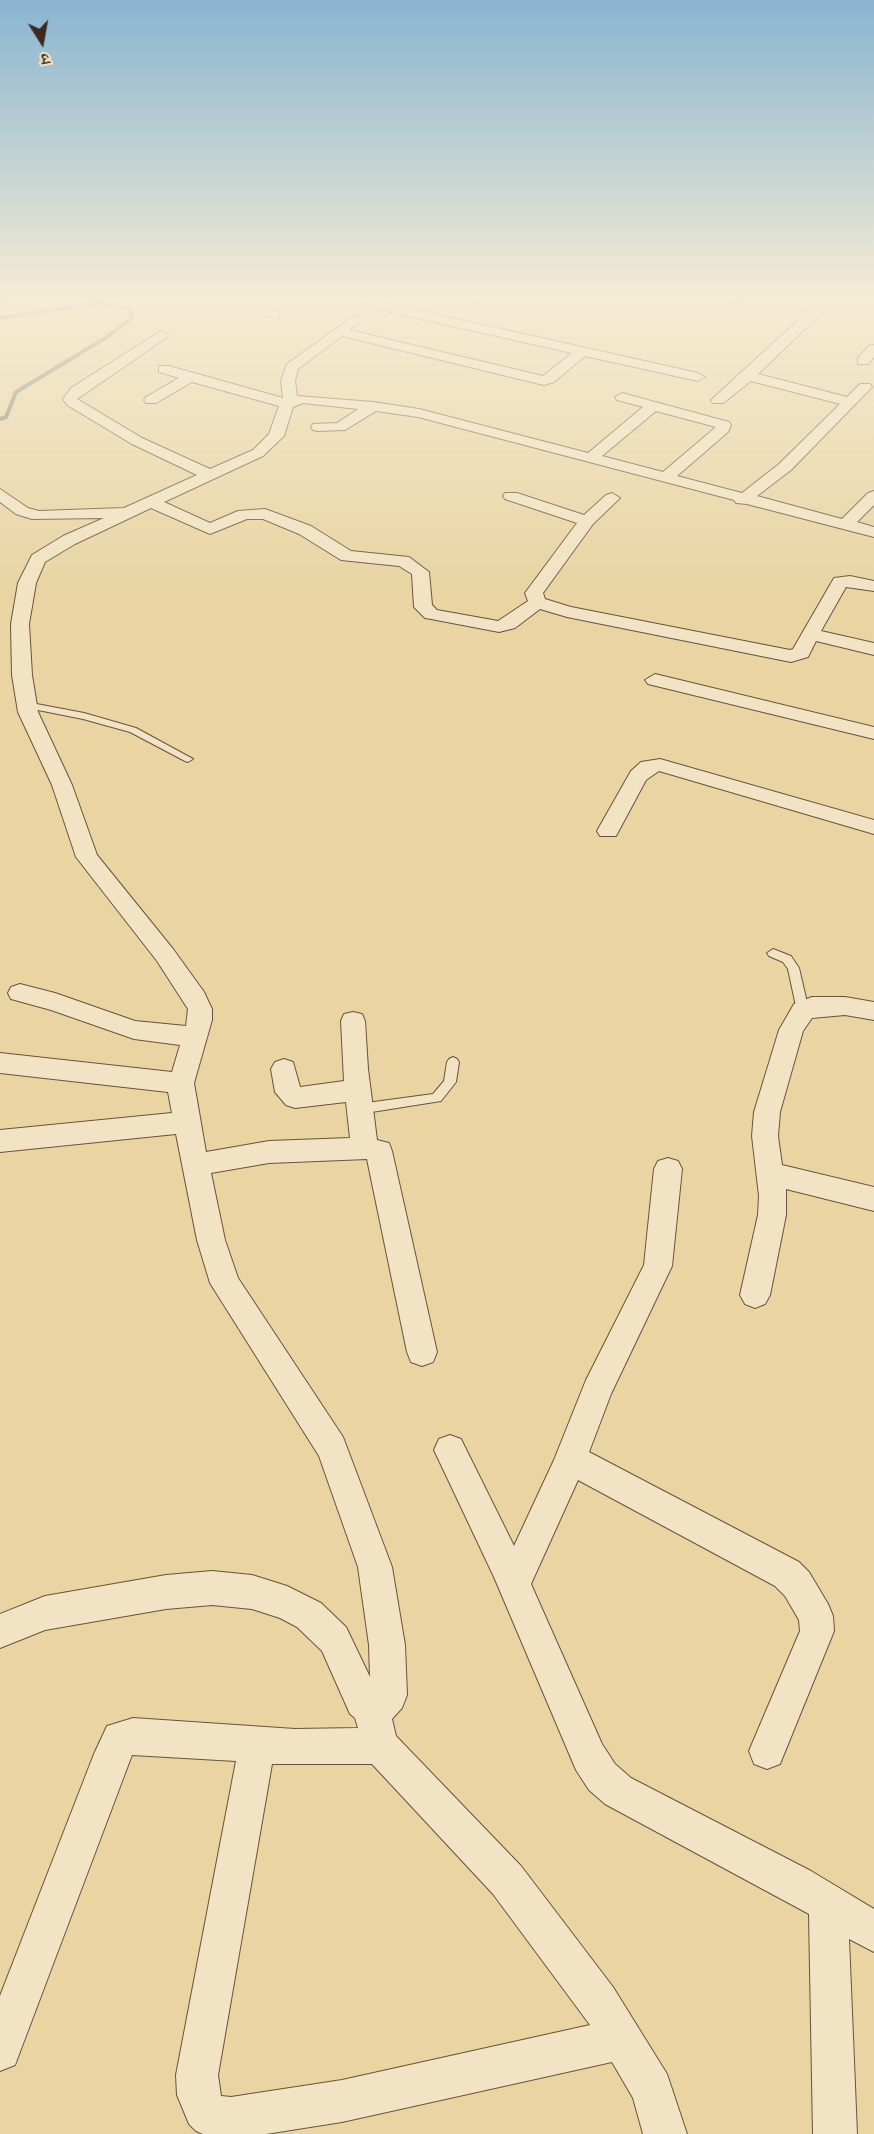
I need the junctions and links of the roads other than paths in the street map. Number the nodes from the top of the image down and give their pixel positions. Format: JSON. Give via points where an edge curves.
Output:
{"nodes":[{"id":1,"x":74,"y":394,"type":"edge"},
{"id":2,"x":161,"y":394,"type":"edge"},
{"id":3,"x":257,"y":394,"type":"edge"},
{"id":4,"x":289,"y":394,"type":"edge"},
{"id":5,"x":726,"y":394,"type":"edge"},
{"id":6,"x":816,"y":394,"type":"edge"},
{"id":7,"x":858,"y":394,"type":"edge"},
{"id":8,"x":622,"y":397,"type":"dead end"},
{"id":9,"x":151,"y":400,"type":"dead end"},
{"id":10,"x":718,"y":400,"type":"dead end"},
{"id":11,"x":289,"y":402,"type":"junction"},
{"id":12,"x":849,"y":402,"type":"junction"},
{"id":13,"x":654,"y":405,"type":"junction"},
{"id":14,"x":373,"y":406,"type":"junction"},
{"id":15,"x":318,"y":427,"type":"dead end"},
{"id":16,"x":591,"y":458,"type":"junction"},
{"id":17,"x":211,"y":476,"type":"junction"},
{"id":18,"x":665,"y":478,"type":"junction"},
{"id":19,"x":0,"y":494,"type":"edge"},
{"id":20,"x":511,"y":496,"type":"dead end"},
{"id":21,"x":874,"y":496,"type":"edge"},
{"id":22,"x":612,"y":498,"type":"dead end"},
{"id":23,"x":742,"y":500,"type":"junction"},
{"id":24,"x":144,"y":507,"type":"junction"},
{"id":25,"x":587,"y":521,"type":"junction"},
{"id":26,"x":845,"y":525,"type":"junction"},
{"id":27,"x":874,"y":532,"type":"edge"},
{"id":28,"x":874,"y":586,"type":"edge"},
{"id":29,"x":537,"y":602,"type":"junction"},
{"id":30,"x":810,"y":634,"type":"junction"},
{"id":31,"x":874,"y":650,"type":"edge"},
{"id":32,"x":655,"y":680,"type":"dead end"},
{"id":33,"x":26,"y":705,"type":"junction"},
{"id":34,"x":874,"y":733,"type":"edge"},
{"id":35,"x":188,"y":759,"type":"dead end"},
{"id":36,"x":874,"y":827,"type":"edge"},
{"id":37,"x":608,"y":831,"type":"dead end"},
{"id":38,"x":773,"y":953,"type":"dead end"},
{"id":39,"x":20,"y":993,"type":"dead end"},
{"id":40,"x":803,"y":1011,"type":"junction"},
{"id":41,"x":874,"y":1011,"type":"edge"},
{"id":42,"x":353,"y":1021,"type":"dead end"},
{"id":43,"x":195,"y":1037,"type":"junction"},
{"id":44,"x":453,"y":1062,"type":"dead end"},
{"id":45,"x":0,"y":1063,"type":"edge"},
{"id":46,"x":284,"y":1069,"type":"dead end"},
{"id":47,"x":181,"y":1083,"type":"junction"},
{"id":48,"x":358,"y":1100,"type":"junction"},
{"id":49,"x":185,"y":1122,"type":"junction"},
{"id":50,"x":0,"y":1141,"type":"edge"},
{"id":51,"x":365,"y":1148,"type":"junction"},
{"id":52,"x":195,"y":1166,"type":"junction"},
{"id":53,"x":668,"y":1168,"type":"dead end"},
{"id":54,"x":769,"y":1173,"type":"junction"},
{"id":55,"x":874,"y":1199,"type":"edge"},
{"id":56,"x":755,"y":1295,"type":"dead end"},
{"id":57,"x":422,"y":1352,"type":"dead end"},
{"id":58,"x":450,"y":1450,"type":"dead end"},
{"id":59,"x":571,"y":1459,"type":"junction"},
{"id":60,"x":514,"y":1584,"type":"junction"},
{"id":61,"x":0,"y":1631,"type":"edge"},
{"id":62,"x":371,"y":1707,"type":"junction"},
{"id":63,"x":257,"y":1745,"type":"junction"},
{"id":64,"x":380,"y":1746,"type":"junction"},
{"id":65,"x":767,"y":1751,"type":"dead end"},
{"id":66,"x":828,"y":1905,"type":"junction"},
{"id":67,"x":874,"y":1932,"type":"edge"},
{"id":68,"x":622,"y":2039,"type":"junction"},
{"id":69,"x":0,"y":2050,"type":"edge"},
{"id":70,"x":666,"y":2134,"type":"edge"},
{"id":71,"x":835,"y":2134,"type":"edge"}],
"edges":[{"from":1,"to":17,"type":"street","via":[[72,402],[137,441]]},
{"from":2,"to":9,"type":"street"},
{"from":3,"to":11,"type":"street"},
{"from":4,"to":11,"type":"street"},
{"from":5,"to":10,"type":"street"},
{"from":6,"to":12,"type":"street"},
{"from":7,"to":12,"type":"street"},
{"from":8,"to":13,"type":"street"},
{"from":11,"to":14,"type":"street","via":[[302,399]]},
{"from":11,"to":17,"type":"street","via":[[276,436],[264,448]]},
{"from":12,"to":23,"type":"street","via":[[785,467]]},
{"from":13,"to":16,"type":"street"},
{"from":13,"to":18,"type":"street","via":[[719,421],[725,427]]},
{"from":14,"to":15,"type":"street","via":[[340,427]]},
{"from":14,"to":16,"type":"street","via":[[419,413]]},
{"from":16,"to":18,"type":"street"},
{"from":17,"to":24,"type":"street"},
{"from":18,"to":23,"type":"street"},
{"from":19,"to":24,"type":"street","via":[[22,511],[38,516]]},
{"from":20,"to":25,"type":"street"},
{"from":21,"to":26,"type":"street"},
{"from":22,"to":25,"type":"street"},
{"from":23,"to":26,"type":"street"},
{"from":24,"to":29,"type":"street","via":[[210,529],[244,514],[265,514],[304,530],[347,556],[403,561],[420,572],[423,607],[431,614],[499,627]]},
{"from":24,"to":33,"type":"street","via":[[69,540],[43,555],[31,569],[20,624]]},
{"from":25,"to":29,"type":"street","via":[[534,593]]},
{"from":26,"to":27,"type":"street"},
{"from":28,"to":30,"type":"street","via":[[840,582]]},
{"from":29,"to":30,"type":"street","via":[[567,612],[790,656],[801,653]]},
{"from":30,"to":31,"type":"street"},
{"from":32,"to":34,"type":"street"},
{"from":33,"to":35,"type":"lane","via":[[133,730]]},
{"from":33,"to":43,"type":"street","via":[[40,744],[62,785],[87,857],[195,999],[200,1020]]},
{"from":36,"to":37,"type":"street","via":[[660,765],[648,767],[638,776]]},
{"from":38,"to":40,"type":"lane","via":[[787,959],[793,968]]},
{"from":39,"to":43,"type":"street","via":[[134,1030]]},
{"from":40,"to":41,"type":"street","via":[[819,1004]]},
{"from":40,"to":54,"type":"street","via":[[791,1030],[767,1112]]},
{"from":42,"to":48,"type":"street"},
{"from":43,"to":47,"type":"street"},
{"from":44,"to":48,"type":"lane","via":[[450,1083],[437,1098]]},
{"from":45,"to":47,"type":"street"},
{"from":46,"to":48,"type":"street","via":[[288,1092],[295,1098]]},
{"from":47,"to":49,"type":"street"},
{"from":48,"to":51,"type":"street"},
{"from":49,"to":50,"type":"street"},
{"from":49,"to":52,"type":"street"},
{"from":51,"to":52,"type":"street","via":[[269,1152]]},
{"from":51,"to":57,"type":"street","via":[[377,1149],[382,1159]]},
{"from":52,"to":62,"type":"street","via":[[225,1283],[332,1448],[375,1567],[389,1695],[382,1705]]},
{"from":53,"to":59,"type":"street","via":[[658,1266],[597,1390]]},
{"from":54,"to":55,"type":"street"},
{"from":54,"to":56,"type":"street","via":[[772,1215]]},
{"from":58,"to":60,"type":"street"},
{"from":59,"to":60,"type":"street"},
{"from":59,"to":65,"type":"street","via":[[787,1574],[808,1601],[816,1616],[817,1631]]},
{"from":60,"to":66,"type":"street","via":[[589,1757],[602,1777],[618,1791]]},
{"from":61,"to":62,"type":"street","via":[[45,1613],[166,1592],[212,1588],[252,1592],[309,1615],[334,1639],[363,1701]]},
{"from":62,"to":64,"type":"street"},
{"from":63,"to":64,"type":"street"},
{"from":63,"to":68,"type":"street","via":[[197,2075],[198,2095],[211,2116],[231,2118],[342,2101]]},
{"from":63,"to":69,"type":"street","via":[[133,1736],[120,1739]]},
{"from":64,"to":68,"type":"street","via":[[507,1880],[599,2001]]},
{"from":66,"to":67,"type":"street"},
{"from":66,"to":71,"type":"street"},
{"from":68,"to":70,"type":"street","via":[[652,2089]]}]}
